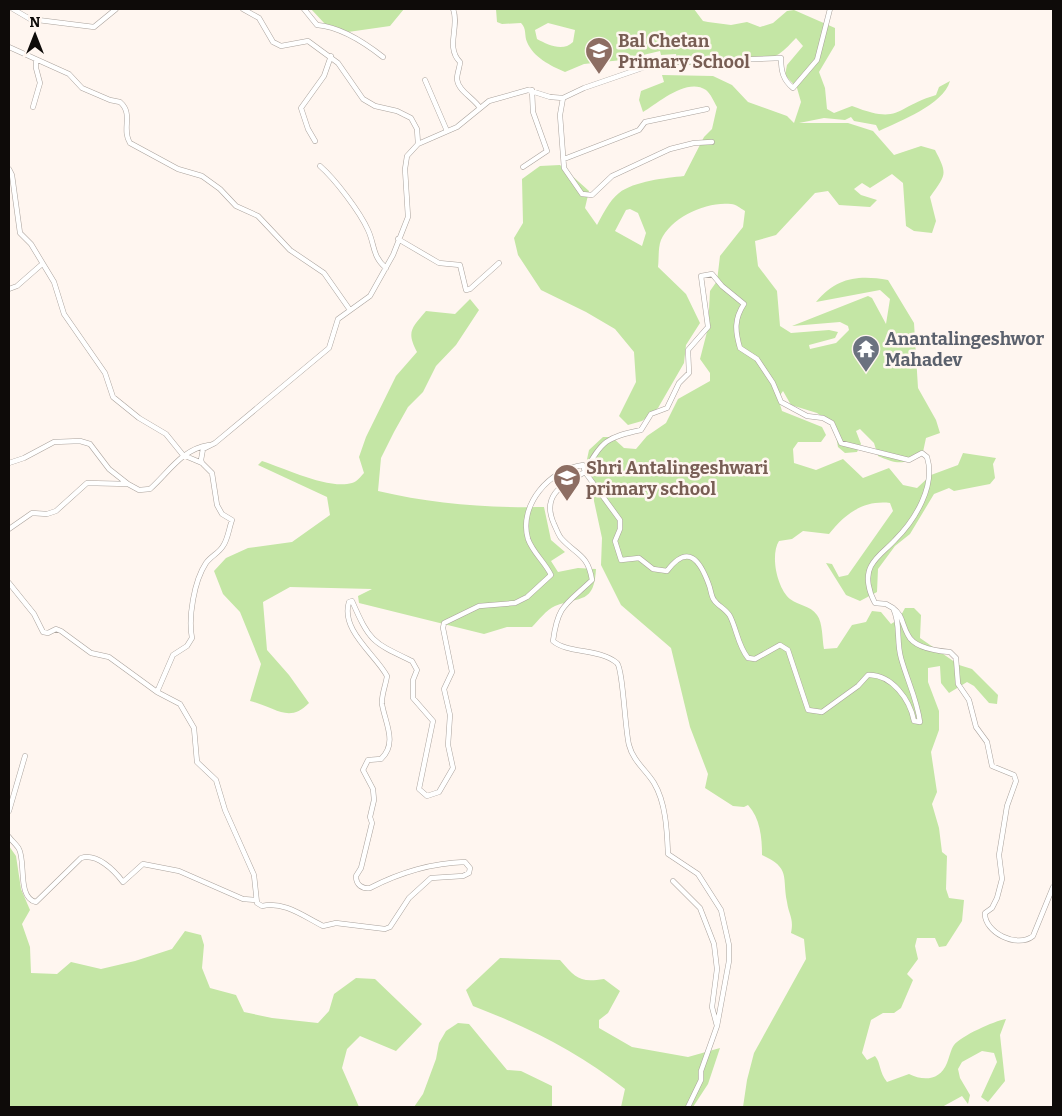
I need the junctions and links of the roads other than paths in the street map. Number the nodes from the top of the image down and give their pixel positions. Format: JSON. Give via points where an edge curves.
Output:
{"nodes":[{"id":1,"x":13,"y":9,"type":"edge"},
{"id":2,"x":116,"y":9,"type":"edge"},
{"id":3,"x":243,"y":9,"type":"edge"},
{"id":4,"x":304,"y":9,"type":"edge"},
{"id":5,"x":453,"y":9,"type":"edge"},
{"id":6,"x":830,"y":9,"type":"edge"},
{"id":7,"x":9,"y":47,"type":"edge"},
{"id":8,"x":332,"y":56,"type":"junction"},
{"id":9,"x":383,"y":57,"type":"dead end"},
{"id":10,"x":36,"y":61,"type":"junction"},
{"id":11,"x":425,"y":80,"type":"dead end"},
{"id":12,"x":532,"y":90,"type":"junction"},
{"id":13,"x":563,"y":98,"type":"junction"},
{"id":14,"x":33,"y":107,"type":"dead end"},
{"id":15,"x":480,"y":108,"type":"junction"},
{"id":16,"x":707,"y":109,"type":"dead end"},
{"id":17,"x":447,"y":131,"type":"junction"},
{"id":18,"x":315,"y":141,"type":"dead end"},
{"id":19,"x":712,"y":142,"type":"dead end"},
{"id":20,"x":418,"y":144,"type":"junction"},
{"id":21,"x":564,"y":159,"type":"junction"},
{"id":22,"x":320,"y":166,"type":"dead end"},
{"id":23,"x":523,"y":167,"type":"dead end"},
{"id":24,"x":9,"y":168,"type":"edge"},
{"id":25,"x":398,"y":239,"type":"junction"},
{"id":26,"x":499,"y":263,"type":"dead end"},
{"id":27,"x":41,"y":265,"type":"junction"},
{"id":28,"x":386,"y":268,"type":"junction"},
{"id":29,"x":9,"y":289,"type":"edge"},
{"id":30,"x":350,"y":310,"type":"junction"},
{"id":31,"x":215,"y":443,"type":"junction"},
{"id":32,"x":183,"y":455,"type":"junction"},
{"id":33,"x":9,"y":463,"type":"edge"},
{"id":34,"x":202,"y":463,"type":"junction"},
{"id":35,"x":585,"y":472,"type":"junction"},
{"id":36,"x":128,"y":484,"type":"junction"},
{"id":37,"x":9,"y":529,"type":"edge"},
{"id":38,"x":9,"y":583,"type":"edge"},
{"id":39,"x":893,"y":608,"type":"junction"},
{"id":40,"x":157,"y":692,"type":"junction"},
{"id":41,"x":25,"y":756,"type":"dead end"},
{"id":42,"x":9,"y":811,"type":"edge"},
{"id":43,"x":9,"y":837,"type":"edge"},
{"id":44,"x":673,"y":881,"type":"dead end"},
{"id":45,"x":1053,"y":886,"type":"edge"},
{"id":46,"x":256,"y":900,"type":"junction"},
{"id":47,"x":717,"y":1026,"type":"junction"},
{"id":48,"x":688,"y":1107,"type":"edge"}],
"edges":[{"from":1,"to":2,"type":"street","via":[[30,19],[94,27]]},
{"from":3,"to":8,"type":"street","via":[[258,18],[273,42],[281,46],[308,41]]},
{"from":4,"to":9,"type":"street","via":[[317,25],[357,39]]},
{"from":5,"to":15,"type":"street","via":[[453,51],[460,62],[457,78],[464,92]]},
{"from":6,"to":13,"type":"street","via":[[817,60],[793,88],[781,70],[781,58],[677,62],[645,67]]},
{"from":7,"to":10,"type":"street"},
{"from":8,"to":18,"type":"street","via":[[324,76],[301,108]]},
{"from":8,"to":20,"type":"street","via":[[363,99],[411,118],[417,129]]},
{"from":10,"to":14,"type":"street","via":[[40,83]]},
{"from":10,"to":30,"type":"street","via":[[69,74],[82,88],[120,102],[128,113],[126,137],[130,143],[178,169],[211,181],[236,206],[258,216],[290,250],[324,273]]},
{"from":11,"to":17,"type":"street"},
{"from":12,"to":13,"type":"street"},
{"from":12,"to":15,"type":"street","via":[[489,101]]},
{"from":12,"to":23,"type":"street","via":[[533,112],[547,151]]},
{"from":13,"to":21,"type":"street","via":[[560,131]]},
{"from":15,"to":17,"type":"street"},
{"from":16,"to":21,"type":"street","via":[[645,122],[639,130]]},
{"from":17,"to":20,"type":"street"},
{"from":19,"to":21,"type":"street","via":[[670,149],[612,176],[592,195],[582,194],[564,168]]},
{"from":20,"to":25,"type":"street","via":[[407,156],[408,217]]},
{"from":22,"to":28,"type":"street","via":[[368,229],[377,260]]},
{"from":24,"to":27,"type":"street","via":[[20,233],[31,244]]},
{"from":25,"to":26,"type":"street","via":[[439,263],[460,265],[466,290]]},
{"from":25,"to":28,"type":"street"},
{"from":27,"to":29,"type":"street"},
{"from":27,"to":32,"type":"street","via":[[54,282],[64,314],[105,373],[113,397],[166,434]]},
{"from":28,"to":30,"type":"street","via":[[370,296]]},
{"from":30,"to":31,"type":"street","via":[[338,319],[329,348]]},
{"from":31,"to":32,"type":"street","via":[[195,447]]},
{"from":31,"to":34,"type":"street","via":[[203,449]]},
{"from":32,"to":34,"type":"street"},
{"from":32,"to":36,"type":"street","via":[[150,489],[139,490]]},
{"from":33,"to":36,"type":"street","via":[[54,442],[80,441],[90,444],[110,469]]},
{"from":34,"to":40,"type":"street","via":[[212,473],[217,505],[222,514],[232,520],[223,547],[206,563],[197,586],[192,606],[192,638],[173,656]]},
{"from":35,"to":39,"type":"street","via":[[620,520],[615,541],[621,560],[639,558],[653,569],[667,571],[676,559],[687,556],[699,562],[713,600],[728,613],[748,658],[755,659],[780,645],[788,650],[808,710],[822,712],[868,675],[874,675],[891,682],[900,691],[914,721],[920,722],[901,657],[899,627]]},
{"from":35,"to":39,"type":"street","via":[[596,450],[615,435],[641,430],[651,414],[667,408],[678,383],[690,373],[688,350],[708,327],[701,276],[712,274],[744,304],[735,329],[740,348],[757,359],[781,402],[807,416],[832,423],[841,443],[909,460],[922,454],[927,457],[930,466],[921,504],[898,538],[870,567],[868,587],[872,598],[875,603]]},
{"from":35,"to":46,"type":"street","via":[[583,465],[571,466],[552,478],[534,497],[528,510],[526,529],[529,541],[551,575],[527,597],[515,603],[479,606],[444,623],[452,672],[444,689],[450,715],[448,745],[454,768],[439,792],[427,796],[419,789],[433,720],[413,698],[415,665],[378,645],[362,627],[352,602],[347,606],[351,624],[387,676],[382,703],[390,738],[388,752],[381,759],[368,760],[364,765],[374,800],[370,809],[372,823],[368,846],[356,876],[357,883],[363,888],[370,888],[448,863],[465,862],[470,868],[469,873],[431,878],[409,898],[390,927],[384,929],[336,923],[323,926],[286,906],[272,903],[262,906]]},
{"from":35,"to":47,"type":"street","via":[[555,491],[549,504],[551,518],[560,537],[582,555],[590,566],[592,580],[559,610],[553,641],[563,647],[590,651],[616,662],[621,669],[629,745],[634,758],[654,782],[662,804],[668,854],[698,874],[721,910],[729,961]]},
{"from":36,"to":37,"type":"street","via":[[87,483],[56,511],[32,513]]},
{"from":38,"to":40,"type":"street","via":[[34,614],[43,632],[56,629],[91,653],[109,656]]},
{"from":39,"to":45,"type":"street","via":[[899,612],[908,637],[914,642],[934,651],[950,652],[956,658],[958,684],[969,700],[976,727],[988,742],[992,766],[1014,775],[1016,780],[1007,806],[999,855],[1002,878],[997,898],[986,913],[989,927],[1015,940],[1028,940]]},
{"from":40,"to":46,"type":"street","via":[[180,704],[194,728],[197,762],[216,780],[225,810],[254,875]]},
{"from":41,"to":42,"type":"street"},
{"from":43,"to":46,"type":"street","via":[[19,848],[22,873],[31,901],[36,902],[81,858],[90,857],[103,863],[123,882],[143,864],[179,871],[243,899]]},
{"from":44,"to":47,"type":"street","via":[[700,908],[714,944],[717,969],[712,1007]]},
{"from":47,"to":48,"type":"street","via":[[701,1071],[701,1080]]}]}
